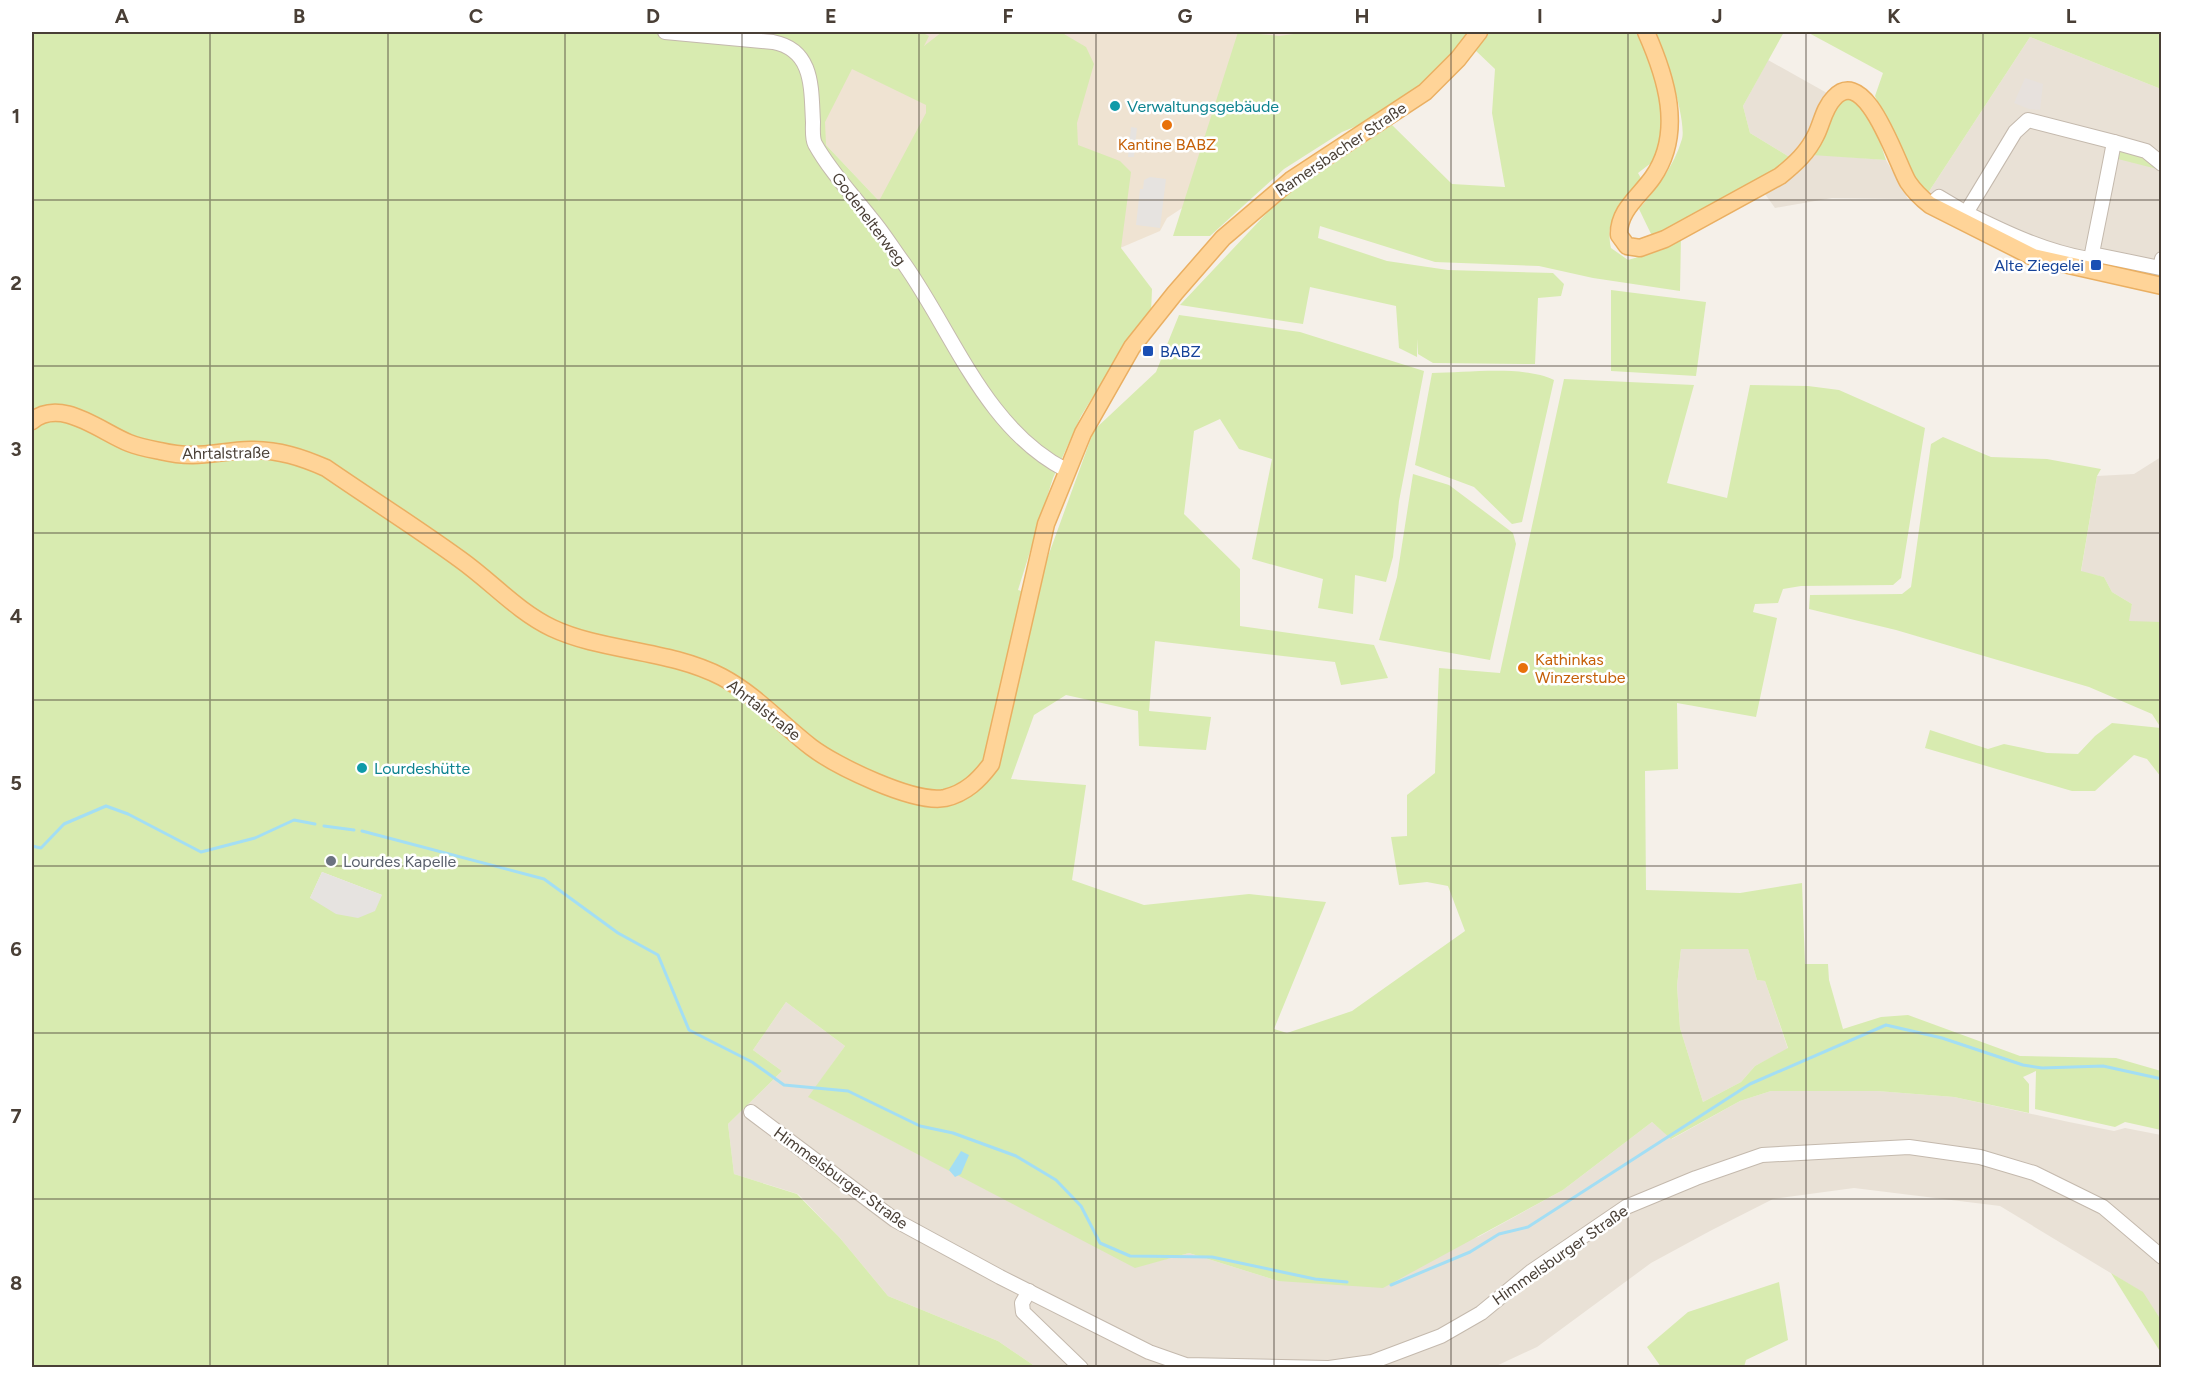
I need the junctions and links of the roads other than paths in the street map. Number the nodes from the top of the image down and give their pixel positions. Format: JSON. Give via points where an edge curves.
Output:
{"nodes":[{"id":1,"x":665,"y":32,"type":"edge"},
{"id":2,"x":1479,"y":32,"type":"edge"},
{"id":3,"x":1646,"y":32,"type":"edge"},
{"id":4,"x":2114,"y":142,"type":"junction"},
{"id":5,"x":2162,"y":165,"type":"edge"},
{"id":6,"x":1930,"y":205,"type":"junction"},
{"id":7,"x":1966,"y":213,"type":"junction"},
{"id":8,"x":2090,"y":262,"type":"junction"},
{"id":9,"x":2161,"y":265,"type":"edge"},
{"id":10,"x":2162,"y":286,"type":"edge"},
{"id":11,"x":1154,"y":318,"type":"joint"},
{"id":12,"x":32,"y":421,"type":"edge"},
{"id":13,"x":1066,"y":470,"type":"junction"},
{"id":14,"x":751,"y":1112,"type":"dead end"},
{"id":15,"x":2162,"y":1257,"type":"edge"},
{"id":16,"x":1029,"y":1291,"type":"junction"},
{"id":17,"x":1081,"y":1368,"type":"edge"},
{"id":18,"x":1329,"y":1368,"type":"edge"}],
"edges":[{"from":1,"to":13,"type":"street","name":"Godenelterweg","via":[[773,42],[788,45],[799,53],[810,84],[813,141],[826,164],[872,219],[922,290],[977,385],[1021,440],[1043,459]]},
{"from":2,"to":11,"type":"main road","name":"Ramersbacher Straße","via":[[1425,92],[1291,180],[1231,231]]},
{"from":3,"to":6,"type":"main road","via":[[1666,89],[1670,134],[1662,162],[1624,213],[1620,236],[1627,246],[1640,248],[1665,239],[1780,176],[1809,147],[1831,101],[1840,93],[1859,95],[1869,101],[1908,182]]},
{"from":4,"to":5,"type":"street","via":[[2146,151]]},
{"from":4,"to":7,"type":"street","via":[[2028,120],[2015,132],[1993,178]]},
{"from":4,"to":8,"type":"street"},
{"from":6,"to":7,"type":"street","via":[[1939,197]]},
{"from":6,"to":8,"type":"main road","via":[[2033,257]]},
{"from":7,"to":8,"type":"street","via":[[2038,247]]},
{"from":8,"to":9,"type":"street"},
{"from":8,"to":10,"type":"main road"},
{"from":11,"to":13,"type":"main road","name":"Ahrtalstraße","via":[[1101,397]]},
{"from":12,"to":13,"type":"main road","name":"Ahrtalstraße","via":[[52,412],[68,415],[130,443],[183,455],[200,457],[249,450],[285,452],[305,458],[326,468],[464,562],[535,620],[587,640],[647,651],[722,677],[828,759],[876,781],[932,799],[967,789],[991,764],[1037,558]]},
{"from":14,"to":16,"type":"street","name":"Himmelsburger Straße","via":[[895,1220]]},
{"from":15,"to":18,"type":"street","name":"Himmelsburger Straße","via":[[2103,1207],[2034,1173],[1980,1157],[1909,1148],[1762,1155],[1626,1207],[1532,1271],[1481,1313],[1450,1331],[1372,1362]]},
{"from":16,"to":17,"type":"street","via":[[1023,1312]]},
{"from":16,"to":18,"type":"street","name":"Himmelsburger Straße","via":[[1149,1352],[1185,1365]]}]}
